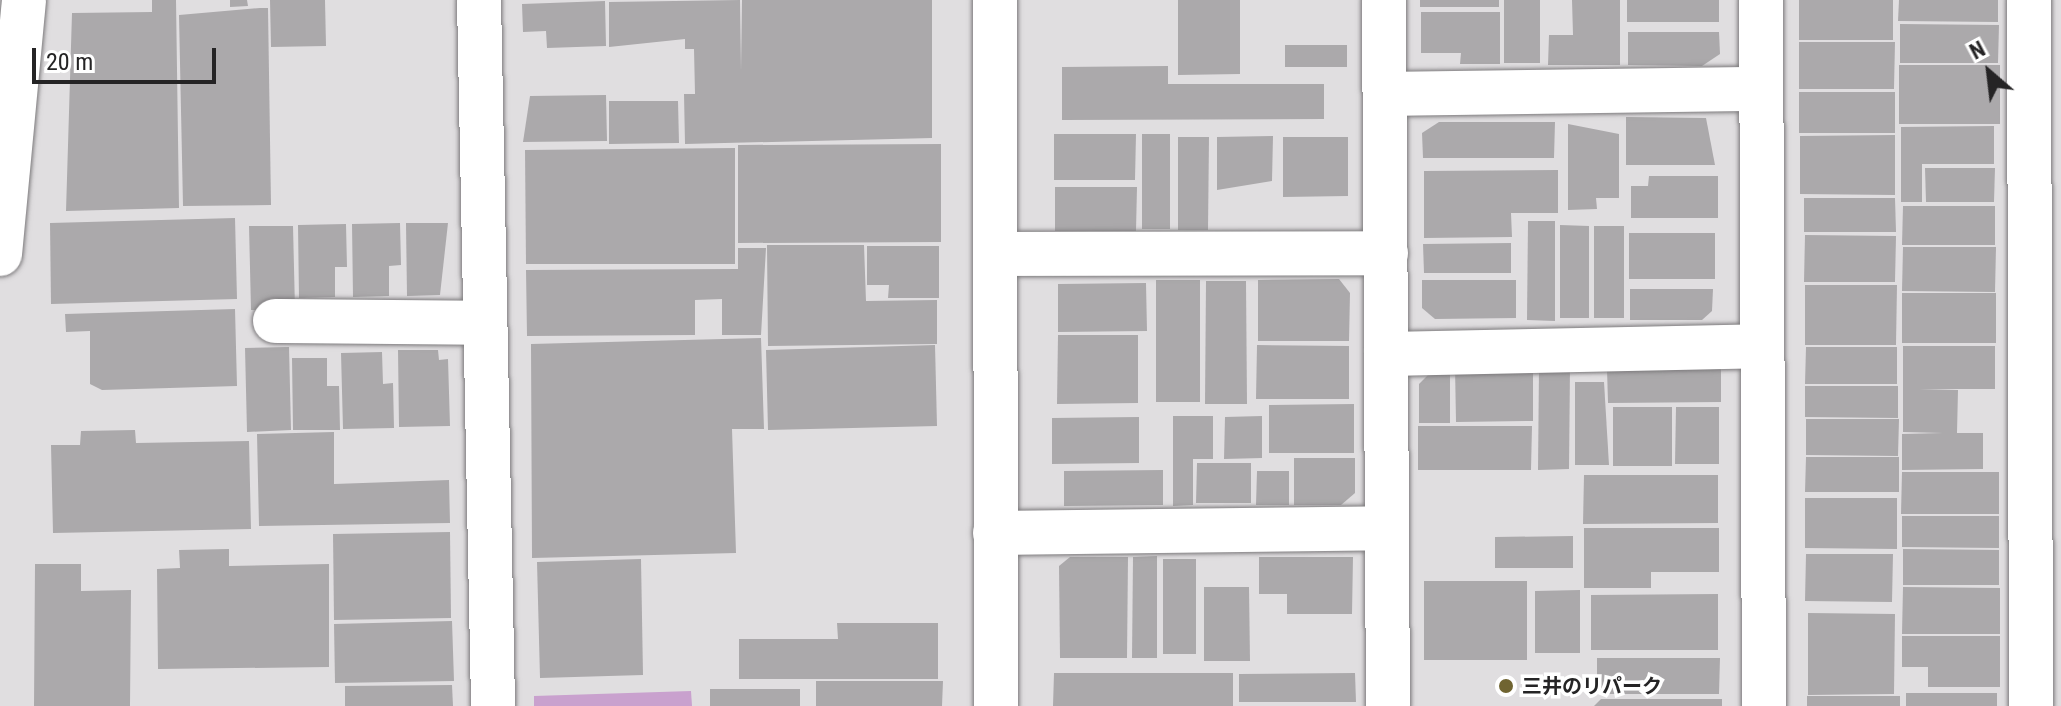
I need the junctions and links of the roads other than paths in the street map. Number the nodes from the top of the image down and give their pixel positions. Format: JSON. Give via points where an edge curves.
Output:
{"nodes":[{"id":1,"x":24,"y":0,"type":"edge"},
{"id":2,"x":479,"y":0,"type":"edge"},
{"id":3,"x":995,"y":0,"type":"edge"},
{"id":4,"x":1384,"y":0,"type":"edge"},
{"id":5,"x":1761,"y":0,"type":"edge"},
{"id":6,"x":2029,"y":0,"type":"edge"},
{"id":7,"x":1761,"y":89,"type":"junction"},
{"id":8,"x":1385,"y":94,"type":"junction"},
{"id":9,"x":1386,"y":253,"type":"junction"},
{"id":10,"x":0,"y":254,"type":"edge"},
{"id":11,"x":997,"y":254,"type":"junction"},
{"id":12,"x":275,"y":321,"type":"dead end"},
{"id":13,"x":484,"y":323,"type":"junction"},
{"id":14,"x":1762,"y":346,"type":"junction"},
{"id":15,"x":1386,"y":354,"type":"junction"},
{"id":16,"x":1386,"y":528,"type":"junction"},
{"id":17,"x":995,"y":533,"type":"junction"},
{"id":18,"x":493,"y":706,"type":"edge"},
{"id":19,"x":996,"y":706,"type":"edge"},
{"id":20,"x":1388,"y":706,"type":"edge"},
{"id":21,"x":1764,"y":706,"type":"edge"},
{"id":22,"x":2031,"y":706,"type":"edge"}],
"edges":[{"from":1,"to":10,"type":"street"},
{"from":2,"to":13,"type":"street"},
{"from":3,"to":11,"type":"street"},
{"from":4,"to":8,"type":"street"},
{"from":5,"to":7,"type":"street"},
{"from":6,"to":22,"type":"street"},
{"from":7,"to":8,"type":"street"},
{"from":7,"to":14,"type":"street"},
{"from":8,"to":9,"type":"street"},
{"from":9,"to":11,"type":"street"},
{"from":9,"to":15,"type":"street"},
{"from":11,"to":17,"type":"street"},
{"from":12,"to":13,"type":"street"},
{"from":13,"to":18,"type":"street"},
{"from":14,"to":15,"type":"street"},
{"from":14,"to":21,"type":"street"},
{"from":15,"to":16,"type":"street"},
{"from":16,"to":17,"type":"street"},
{"from":16,"to":20,"type":"street"},
{"from":17,"to":19,"type":"street"}]}
